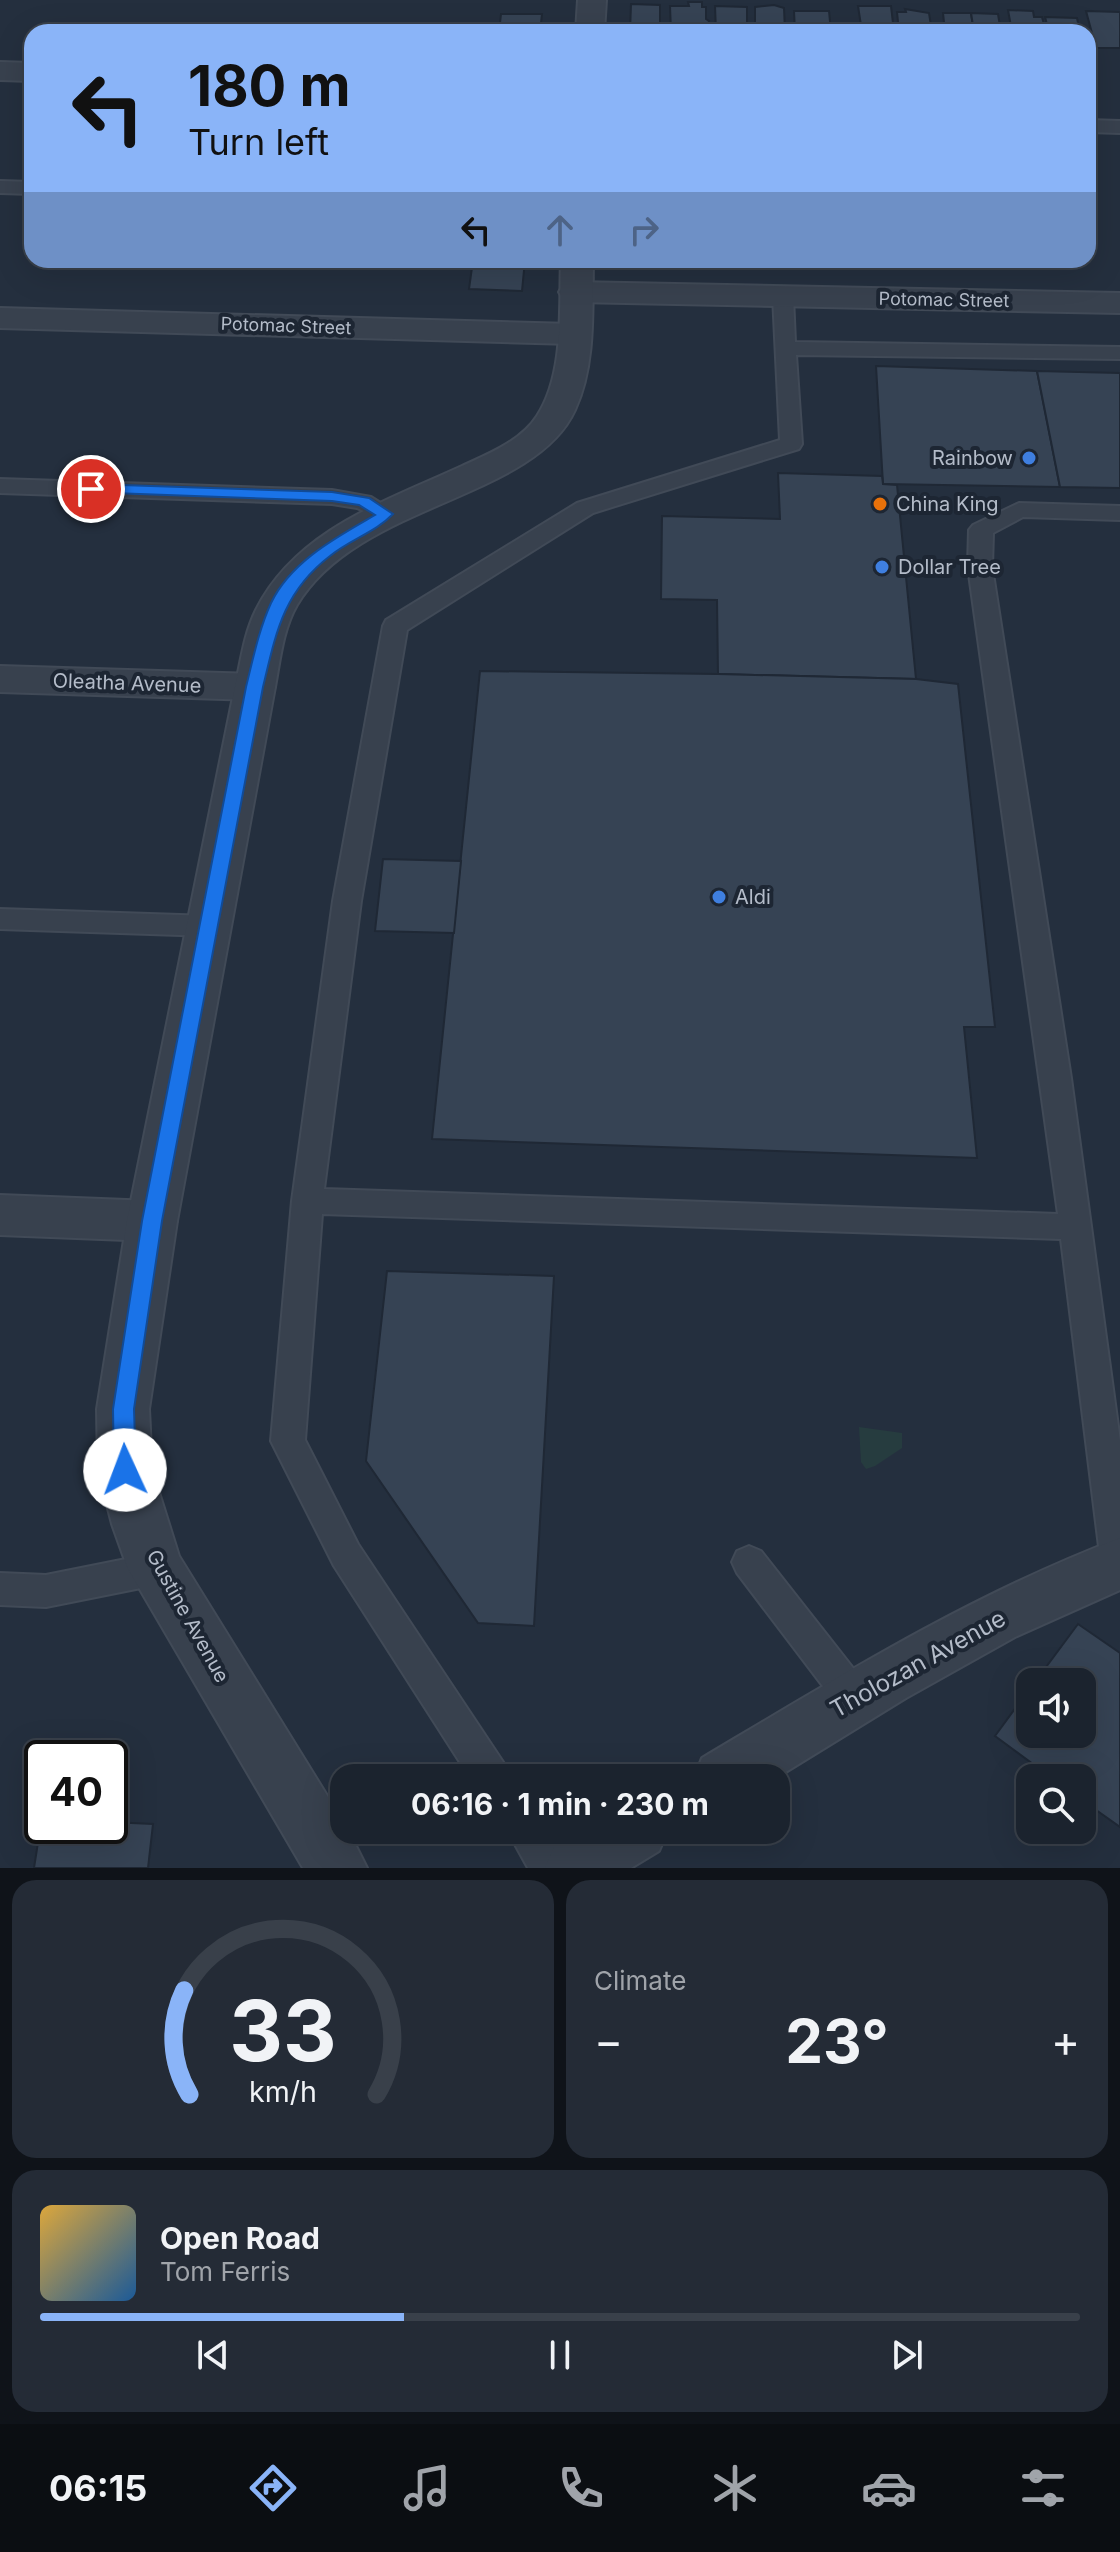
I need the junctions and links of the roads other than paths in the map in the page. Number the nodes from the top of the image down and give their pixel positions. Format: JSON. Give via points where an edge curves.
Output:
{"nodes":[{"id":1,"x":592,"y":0,"type":"edge"},
{"id":2,"x":590,"y":24,"type":"edge"},
{"id":3,"x":0,"y":71,"type":"edge"},
{"id":4,"x":24,"y":72,"type":"edge"},
{"id":5,"x":1096,"y":126,"type":"edge"},
{"id":6,"x":1120,"y":127,"type":"edge"},
{"id":7,"x":0,"y":187,"type":"edge"},
{"id":8,"x":24,"y":188,"type":"edge"},
{"id":9,"x":575,"y":296,"type":"edge"},
{"id":10,"x":783,"y":296,"type":"junction"},
{"id":11,"x":1120,"y":303,"type":"edge"},
{"id":12,"x":0,"y":318,"type":"edge"},
{"id":13,"x":785,"y":348,"type":"junction"},
{"id":14,"x":1120,"y":353,"type":"edge"},
{"id":15,"x":0,"y":486,"type":"edge"},
{"id":16,"x":1120,"y":513,"type":"edge"},
{"id":17,"x":386,"y":514,"type":"junction"},
{"id":18,"x":0,"y":679,"type":"edge"},
{"id":19,"x":255,"y":687,"type":"junction"},
{"id":20,"x":0,"y":919,"type":"edge"},
{"id":21,"x":210,"y":926,"type":"junction"},
{"id":22,"x":307,"y":1201,"type":"junction"},
{"id":23,"x":0,"y":1215,"type":"edge"},
{"id":24,"x":152,"y":1221,"type":"junction"},
{"id":25,"x":1075,"y":1227,"type":"junction"},
{"id":26,"x":749,"y":1562,"type":"dead end"},
{"id":27,"x":1119,"y":1563,"type":"edge"},
{"id":28,"x":156,"y":1569,"type":"junction"},
{"id":29,"x":0,"y":1589,"type":"edge"},
{"id":30,"x":854,"y":1698,"type":"junction"},
{"id":31,"x":483,"y":1764,"type":"edge"},
{"id":32,"x":746,"y":1764,"type":"edge"},
{"id":33,"x":535,"y":1844,"type":"edge"},
{"id":34,"x":615,"y":1844,"type":"edge"},
{"id":35,"x":337,"y":1868,"type":"edge"},
{"id":36,"x":550,"y":1868,"type":"edge"},
{"id":37,"x":575,"y":1868,"type":"edge"}],
"edges":[{"from":1,"to":2,"type":"street"},
{"from":3,"to":4,"type":"street"},
{"from":5,"to":6,"type":"lane"},
{"from":7,"to":8,"type":"lane"},
{"from":9,"to":10,"type":"street","name":"Potomac Street"},
{"from":9,"to":12,"type":"street","name":"Potomac Street"},
{"from":9,"to":17,"type":"street","name":"Gustine Avenue","via":[[567,387],[541,435],[512,456]]},
{"from":10,"to":11,"type":"street","name":"Potomac Street"},
{"from":10,"to":13,"type":"lane"},
{"from":13,"to":14,"type":"lane"},
{"from":13,"to":22,"type":"lane","via":[[791,444],[585,508],[395,626],[347,901]]},
{"from":15,"to":17,"type":"lane","via":[[332,497],[363,502]]},
{"from":16,"to":25,"type":"lane","via":[[1019,510],[981,530],[980,567]]},
{"from":17,"to":19,"type":"street","name":"Gustine Avenue","via":[[325,552],[280,601]]},
{"from":18,"to":19,"type":"street","name":"Oleatha Avenue"},
{"from":19,"to":21,"type":"street","name":"Gustine Avenue"},
{"from":20,"to":21,"type":"lane"},
{"from":21,"to":24,"type":"street","name":"Gustine Avenue"},
{"from":22,"to":25,"type":"lane"},
{"from":22,"to":31,"type":"lane","via":[[288,1441],[346,1555]]},
{"from":23,"to":24,"type":"street"},
{"from":24,"to":28,"type":"street","name":"Gustine Avenue","via":[[123,1409],[125,1470]]},
{"from":25,"to":27,"type":"lane"},
{"from":26,"to":30,"type":"lane"},
{"from":27,"to":30,"type":"street","name":"Tholozan Avenue","via":[[995,1619]]},
{"from":28,"to":29,"type":"lane","via":[[46,1591]]},
{"from":28,"to":35,"type":"street","name":"Gustine Avenue"},
{"from":30,"to":32,"type":"street","name":"Tholozan Avenue"},
{"from":33,"to":36,"type":"lane"},
{"from":34,"to":37,"type":"street"}]}
